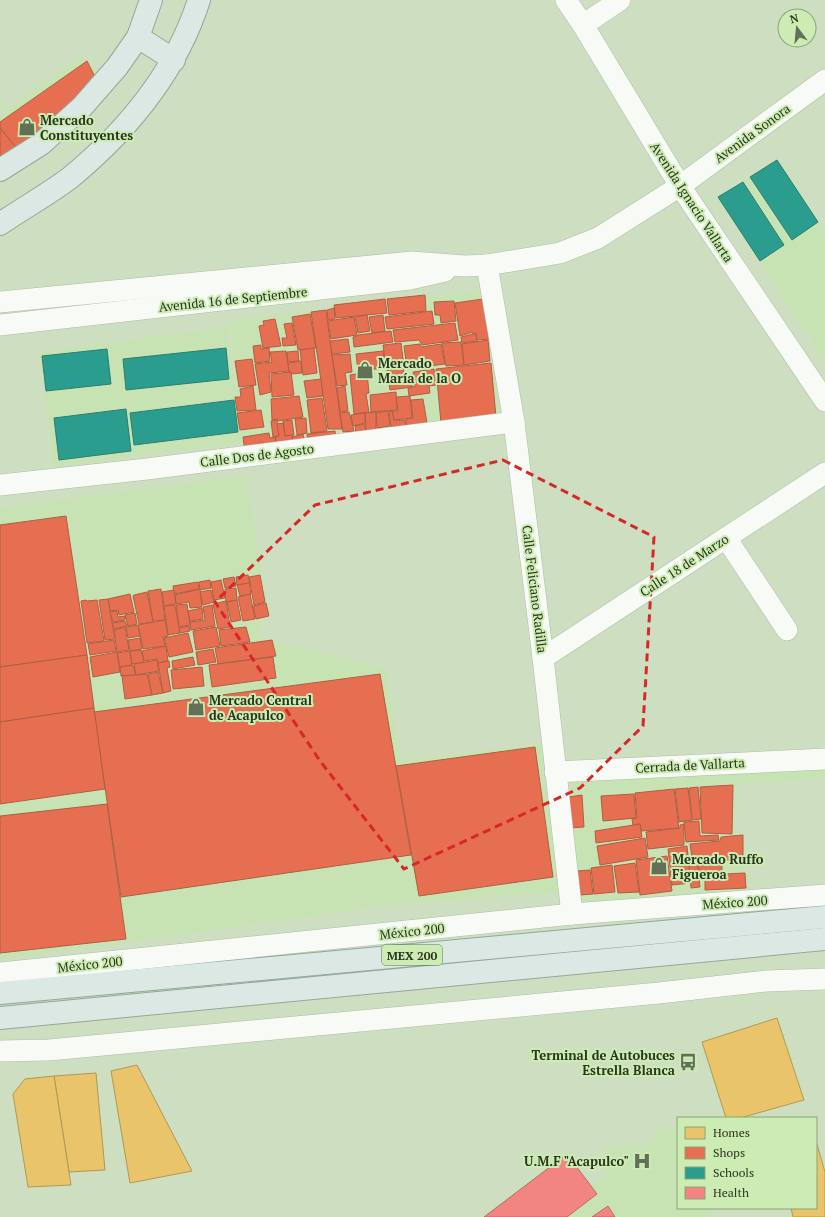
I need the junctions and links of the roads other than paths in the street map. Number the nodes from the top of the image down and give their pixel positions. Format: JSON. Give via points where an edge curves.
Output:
{"nodes":[{"id":1,"x":151,"y":0,"type":"edge"},
{"id":2,"x":199,"y":0,"type":"edge"},
{"id":3,"x":566,"y":0,"type":"edge"},
{"id":4,"x":620,"y":0,"type":"edge"},
{"id":5,"x":583,"y":25,"type":"junction"},
{"id":6,"x":138,"y":37,"type":"junction"},
{"id":7,"x":174,"y":60,"type":"junction"},
{"id":8,"x":825,"y":80,"type":"edge"},
{"id":9,"x":0,"y":170,"type":"edge"},
{"id":10,"x":680,"y":186,"type":"junction"},
{"id":11,"x":0,"y":224,"type":"edge"},
{"id":12,"x":488,"y":265,"type":"junction"},
{"id":13,"x":245,"y":288,"type":"junction"},
{"id":14,"x":0,"y":302,"type":"edge"},
{"id":15,"x":0,"y":325,"type":"edge"},
{"id":16,"x":825,"y":401,"type":"edge"},
{"id":17,"x":514,"y":422,"type":"junction"},
{"id":18,"x":825,"y":473,"type":"edge"},
{"id":19,"x":0,"y":485,"type":"edge"},
{"id":20,"x":726,"y":538,"type":"junction"},
{"id":21,"x":787,"y":630,"type":"dead end"},
{"id":22,"x":544,"y":658,"type":"junction"},
{"id":23,"x":825,"y":759,"type":"edge"},
{"id":24,"x":555,"y":772,"type":"junction"},
{"id":25,"x":825,"y":895,"type":"edge"},
{"id":26,"x":572,"y":914,"type":"junction"},
{"id":27,"x":825,"y":917,"type":"edge"},
{"id":28,"x":825,"y":939,"type":"edge"},
{"id":29,"x":0,"y":973,"type":"edge"},
{"id":30,"x":825,"y":979,"type":"edge"},
{"id":31,"x":0,"y":993,"type":"edge"},
{"id":32,"x":1,"y":1018,"type":"edge"},
{"id":33,"x":0,"y":1051,"type":"edge"}],
"edges":[{"from":1,"to":6,"type":"main road"},
{"from":2,"to":7,"type":"main road","via":[[192,23]]},
{"from":3,"to":5,"type":"street","name":"Avenida Ignacio Vallarta"},
{"from":4,"to":5,"type":"street"},
{"from":5,"to":10,"type":"street","name":"Avenida Ignacio Vallarta"},
{"from":6,"to":7,"type":"main road"},
{"from":6,"to":9,"type":"main road","via":[[117,67],[82,107],[41,144]]},
{"from":7,"to":11,"type":"main road","via":[[149,97],[117,136],[70,177]]},
{"from":8,"to":10,"type":"street","name":"Avenida Sonora"},
{"from":10,"to":12,"type":"street","name":"Avenida 16 de Septiembre","via":[[598,238],[560,253]]},
{"from":10,"to":16,"type":"street","name":"Avenida Ignacio Vallarta"},
{"from":12,"to":13,"type":"street","name":"Avenida 16 de Septiembre","via":[[412,262]]},
{"from":12,"to":17,"type":"street","name":"Calle Feliciano Radilla"},
{"from":13,"to":14,"type":"street","name":"Avenida 16 de Septiembre"},
{"from":13,"to":15,"type":"street","name":"Avenida 16 de Septiembre"},
{"from":17,"to":19,"type":"street","name":"Calle Dos de Agosto","via":[[147,469]]},
{"from":17,"to":22,"type":"street","name":"Calle Feliciano Radilla"},
{"from":18,"to":20,"type":"street","name":"Calle 18 de Marzo"},
{"from":20,"to":21,"type":"street"},
{"from":20,"to":22,"type":"street","name":"Calle 18 de Marzo"},
{"from":22,"to":24,"type":"street","name":"Calle Feliciano Radilla"},
{"from":23,"to":24,"type":"street","name":"Cerrada de Vallarta"},
{"from":24,"to":26,"type":"street","name":"Calle Feliciano Radilla"},
{"from":25,"to":26,"type":"street","name":"México 200"},
{"from":26,"to":29,"type":"street","name":"México 200"},
{"from":27,"to":31,"type":"main road","name":"México 200","number":"MEX 200"},
{"from":28,"to":32,"type":"main road","number":"MEX 200"},
{"from":30,"to":33,"type":"street","via":[[766,981],[49,1050]]}]}
